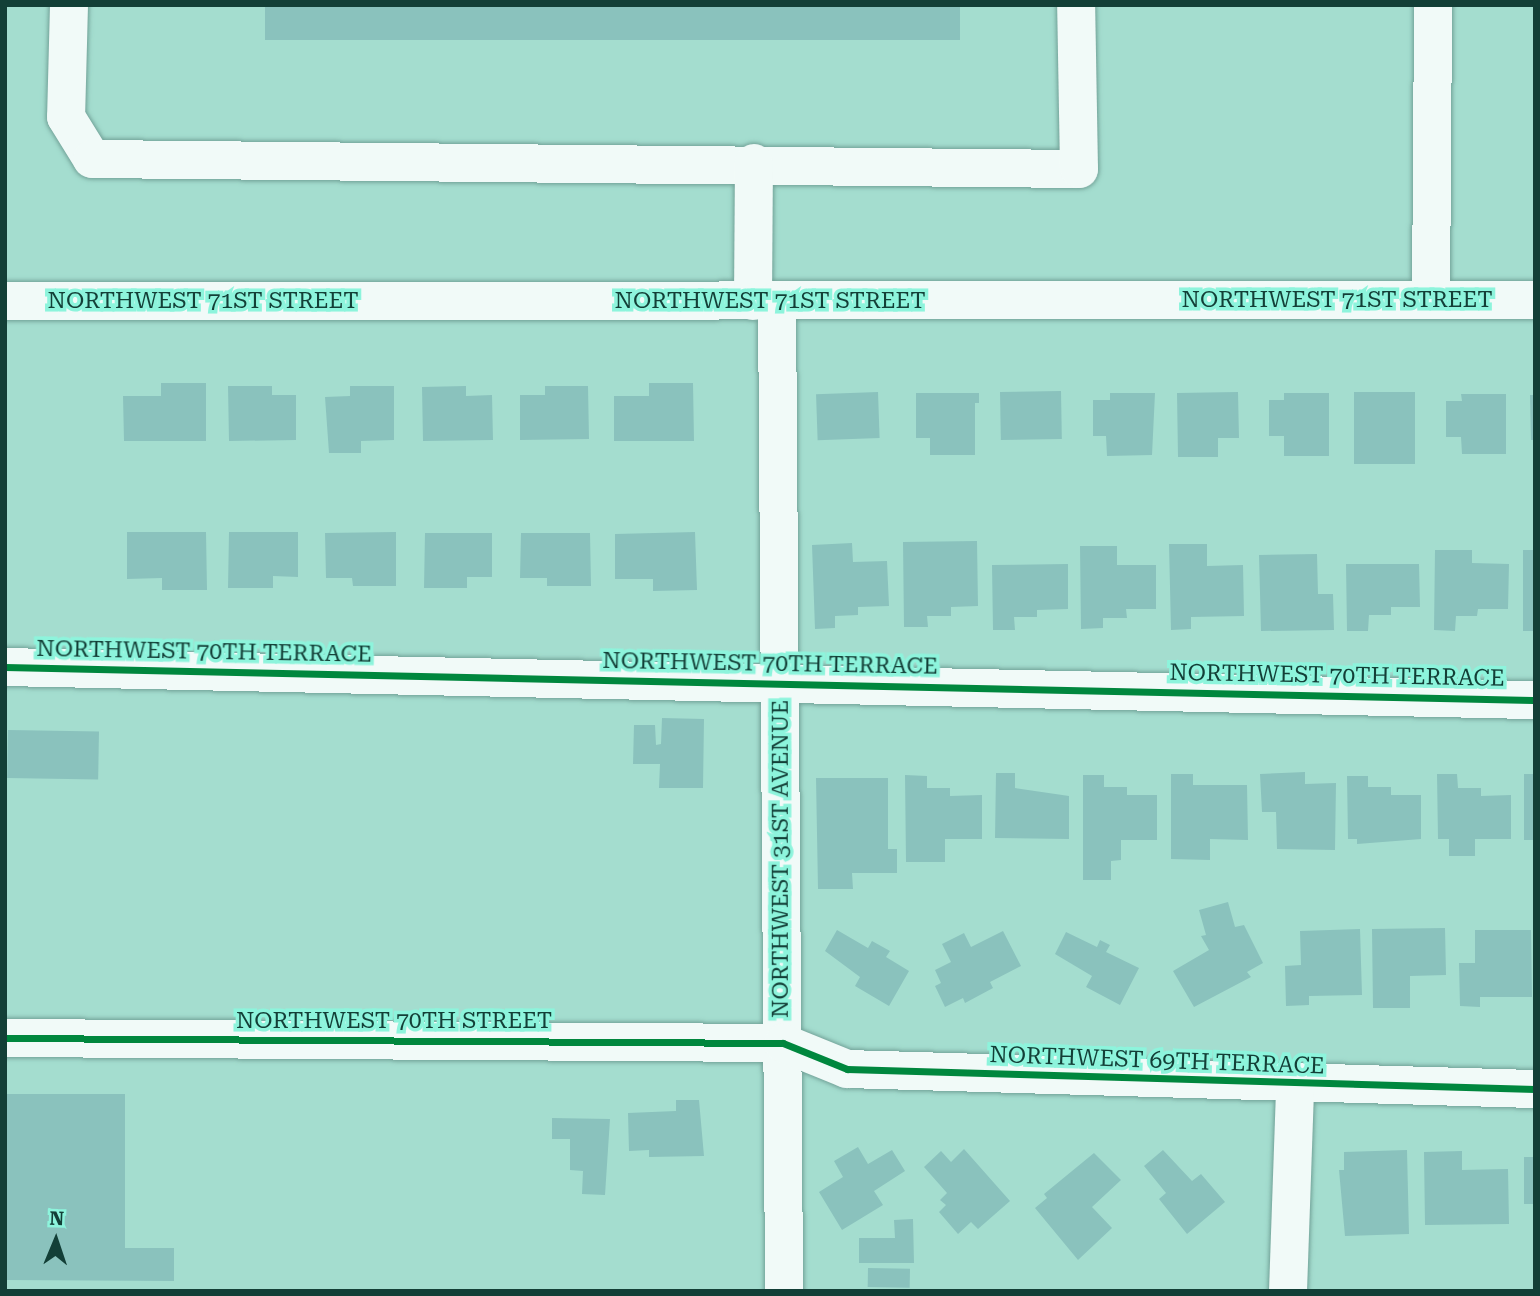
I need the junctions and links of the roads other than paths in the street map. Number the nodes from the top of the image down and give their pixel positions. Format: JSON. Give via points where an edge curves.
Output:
{"nodes":[{"id":1,"x":69,"y":5,"type":"edge"},
{"id":2,"x":1076,"y":5,"type":"edge"},
{"id":3,"x":1433,"y":5,"type":"edge"},
{"id":4,"x":754,"y":163,"type":"junction"},
{"id":5,"x":1431,"y":300,"type":"junction"},
{"id":6,"x":1535,"y":300,"type":"edge"},
{"id":7,"x":5,"y":301,"type":"edge"},
{"id":8,"x":765,"y":301,"type":"junction"},
{"id":9,"x":5,"y":667,"type":"edge"},
{"id":10,"x":780,"y":683,"type":"junction"},
{"id":11,"x":1535,"y":700,"type":"edge"},
{"id":12,"x":5,"y":1038,"type":"edge"},
{"id":13,"x":783,"y":1043,"type":"junction"},
{"id":14,"x":1295,"y":1086,"type":"junction"},
{"id":15,"x":1535,"y":1089,"type":"edge"},
{"id":16,"x":784,"y":1291,"type":"edge"},
{"id":17,"x":1288,"y":1291,"type":"edge"}],
"edges":[{"from":1,"to":4,"type":"street","via":[[66,117],[92,159]]},
{"from":2,"to":4,"type":"street","via":[[1079,169]]},
{"from":3,"to":5,"type":"street"},
{"from":4,"to":8,"type":"street","name":"NORTHWEST 31ST AVENUE"},
{"from":5,"to":6,"type":"street","name":"NORTHWEST 71ST STREET"},
{"from":5,"to":8,"type":"street","name":"NORTHWEST 71ST STREET"},
{"from":7,"to":8,"type":"street","name":"NORTHWEST 71ST STREET"},
{"from":8,"to":10,"type":"street","name":"NORTHWEST 31ST AVENUE"},
{"from":9,"to":10,"type":"street","name":"NORTHWEST 70TH TERRACE"},
{"from":10,"to":11,"type":"street","name":"NORTHWEST 70TH TERRACE"},
{"from":10,"to":13,"type":"street","name":"NORTHWEST 31ST AVENUE"},
{"from":12,"to":13,"type":"street","name":"NORTHWEST 70TH STREET"},
{"from":13,"to":14,"type":"street","name":"NORTHWEST 69TH TERRACE","via":[[847,1069]]},
{"from":13,"to":16,"type":"street","name":"NORTHWEST 31ST AVENUE"},
{"from":14,"to":15,"type":"street","name":"NORTHWEST 69TH TERRACE"},
{"from":14,"to":17,"type":"street"}]}
